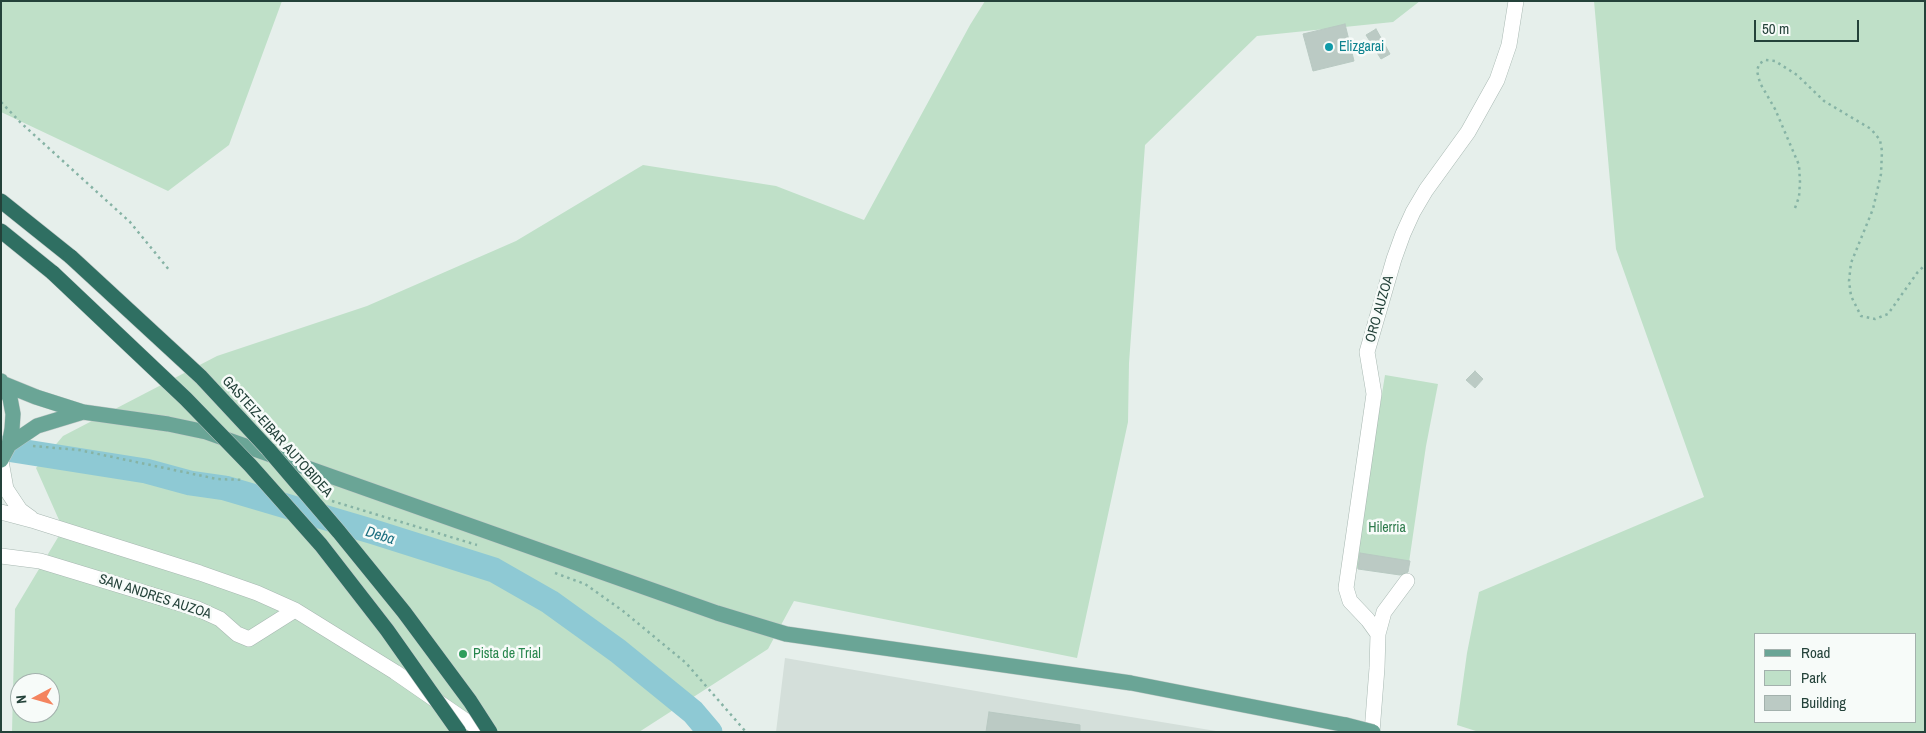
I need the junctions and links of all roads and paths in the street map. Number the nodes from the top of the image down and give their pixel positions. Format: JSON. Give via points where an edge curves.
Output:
{"nodes":[{"id":1,"x":1516,"y":1,"type":"edge"},
{"id":2,"x":1,"y":102,"type":"edge"},
{"id":3,"x":1,"y":201,"type":"edge"},
{"id":4,"x":1795,"y":208,"type":"dead end"},
{"id":5,"x":1,"y":231,"type":"edge"},
{"id":6,"x":1925,"y":265,"type":"edge"},
{"id":7,"x":170,"y":271,"type":"dead end"},
{"id":8,"x":3,"y":382,"type":"edge"},
{"id":9,"x":83,"y":412,"type":"junction"},
{"id":10,"x":9,"y":445,"type":"junction"},
{"id":11,"x":29,"y":446,"type":"dead end"},
{"id":12,"x":1,"y":461,"type":"edge"},
{"id":13,"x":249,"y":480,"type":"dead end"},
{"id":14,"x":330,"y":500,"type":"dead end"},
{"id":15,"x":1,"y":512,"type":"edge"},
{"id":16,"x":35,"y":521,"type":"junction"},
{"id":17,"x":482,"y":546,"type":"dead end"},
{"id":18,"x":1,"y":556,"type":"edge"},
{"id":19,"x":553,"y":572,"type":"dead end"},
{"id":20,"x":1407,"y":581,"type":"dead end"},
{"id":21,"x":295,"y":610,"type":"junction"},
{"id":22,"x":1378,"y":634,"type":"junction"},
{"id":23,"x":459,"y":732,"type":"edge"},
{"id":24,"x":486,"y":732,"type":"edge"},
{"id":25,"x":490,"y":732,"type":"edge"},
{"id":26,"x":746,"y":732,"type":"edge"},
{"id":27,"x":1372,"y":732,"type":"edge"}],
"edges":[{"from":1,"to":22,"type":"street","name":"ORO AUZOA","via":[[1509,46],[1497,80],[1468,132],[1413,212],[1394,259],[1367,352],[1374,394],[1346,588],[1350,601]]},
{"from":2,"to":7,"type":"path","via":[[130,222]]},
{"from":3,"to":25,"type":"highway","name":"GASTEIZ-EIBAR AUTOBIDEA","bridge":true,"via":[[71,257],[201,377],[268,449],[404,612]]},
{"from":4,"to":6,"type":"path","via":[[1799,197],[1799,165],[1758,77],[1759,64],[1765,60],[1775,61],[1797,75],[1824,101],[1871,129],[1880,140],[1881,174],[1873,209],[1851,263],[1849,281],[1850,296],[1861,316],[1874,318],[1888,314]]},
{"from":5,"to":23,"type":"highway","bridge":true,"via":[[53,273],[186,399],[250,465],[320,545],[387,630]]},
{"from":8,"to":9,"type":"main road"},
{"from":8,"to":10,"type":"main road","via":[[13,414]]},
{"from":9,"to":10,"type":"main road","via":[[37,426]]},
{"from":9,"to":27,"type":"main road","bridge":true,"via":[[206,432],[717,613],[786,634],[1131,683]]},
{"from":10,"to":12,"type":"main road"},
{"from":11,"to":13,"type":"path","via":[[79,450],[218,479]]},
{"from":12,"to":16,"type":"street","via":[[6,489],[20,510]]},
{"from":14,"to":17,"type":"path"},
{"from":15,"to":16,"type":"street"},
{"from":16,"to":21,"type":"street","via":[[200,573]]},
{"from":18,"to":21,"type":"street","name":"SAN ANDRES AUZOA","via":[[40,561],[198,610],[220,619],[237,634],[249,639]]},
{"from":19,"to":26,"type":"path","via":[[585,584],[686,663]]},
{"from":20,"to":22,"type":"street","via":[[1384,612]]},
{"from":21,"to":24,"type":"street"},
{"from":22,"to":27,"type":"street"}]}
